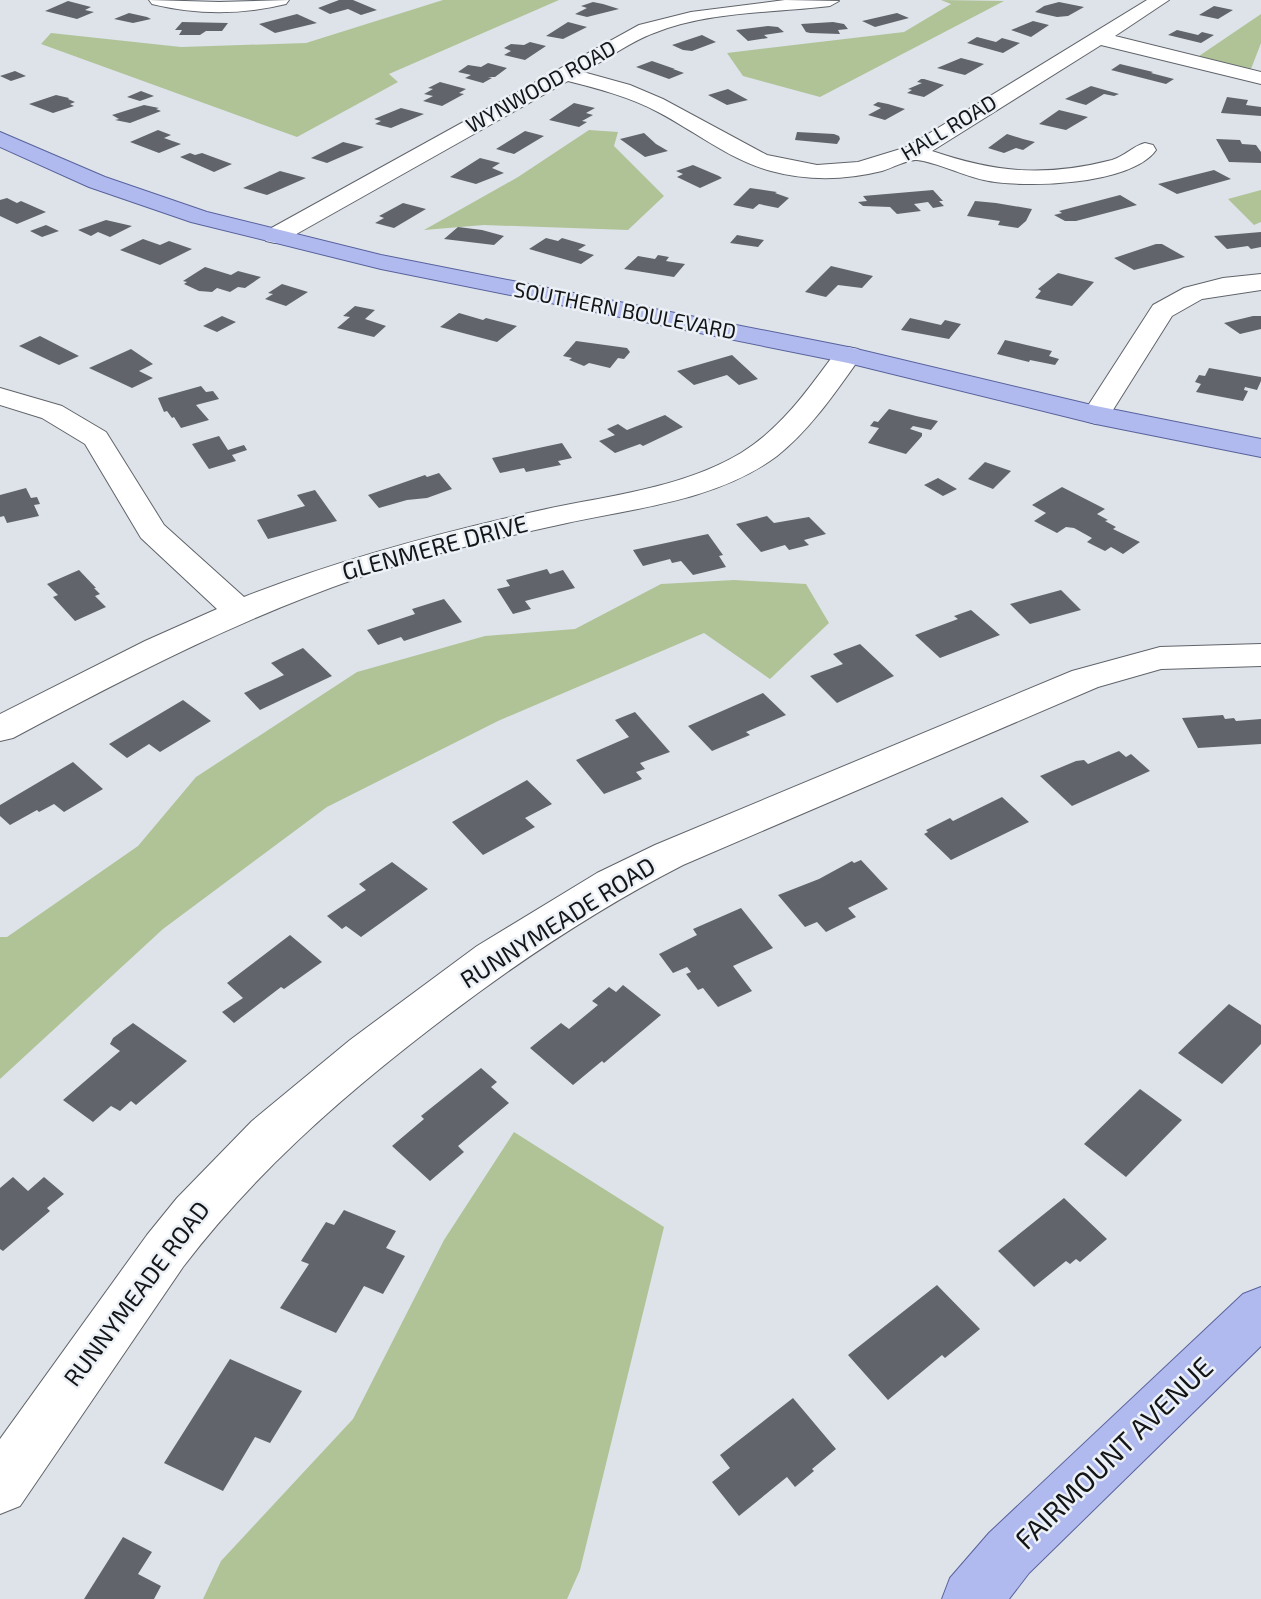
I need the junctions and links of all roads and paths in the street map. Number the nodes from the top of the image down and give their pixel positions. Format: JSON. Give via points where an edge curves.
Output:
{"nodes":[{"id":1,"x":158,"y":0,"type":"edge"},
{"id":2,"x":280,"y":0,"type":"edge"},
{"id":3,"x":1160,"y":0,"type":"edge"},
{"id":4,"x":830,"y":1,"type":"edge"},
{"id":5,"x":1098,"y":38,"type":"junction"},
{"id":6,"x":565,"y":74,"type":"junction"},
{"id":7,"x":1261,"y":78,"type":"edge"},
{"id":8,"x":0,"y":138,"type":"edge"},
{"id":9,"x":1145,"y":150,"type":"dead end"},
{"id":10,"x":915,"y":152,"type":"junction"},
{"id":11,"x":275,"y":236,"type":"junction"},
{"id":12,"x":1261,"y":282,"type":"edge"},
{"id":13,"x":848,"y":355,"type":"junction"},
{"id":14,"x":0,"y":396,"type":"edge"},
{"id":15,"x":1096,"y":415,"type":"junction"},
{"id":16,"x":1261,"y":447,"type":"edge"},
{"id":17,"x":239,"y":611,"type":"junction"},
{"id":18,"x":1261,"y":655,"type":"edge"},
{"id":19,"x":0,"y":729,"type":"edge"},
{"id":20,"x":1261,"y":1311,"type":"edge"},
{"id":21,"x":0,"y":1486,"type":"edge"},
{"id":22,"x":971,"y":1599,"type":"edge"}],
"edges":[{"from":1,"to":2,"type":"street","via":[[221,9]]},
{"from":3,"to":5,"type":"street","name":"HALL ROAD"},
{"from":4,"to":6,"type":"street","name":"WYNWOOD ROAD","via":[[678,19],[634,35]]},
{"from":5,"to":7,"type":"street"},
{"from":5,"to":10,"type":"street","name":"HALL ROAD"},
{"from":6,"to":10,"type":"street","name":"HALL ROAD","via":[[653,102],[774,164],[842,171],[873,167]]},
{"from":6,"to":11,"type":"street","name":"WYNWOOD ROAD"},
{"from":8,"to":11,"type":"main road","name":"SOUTHERN BOULEVARD","via":[[97,182],[199,217]]},
{"from":9,"to":10,"type":"street","via":[[1135,159],[1069,178],[1026,181],[982,174]]},
{"from":11,"to":13,"type":"main road","name":"SOUTHERN BOULEVARD","via":[[381,262]]},
{"from":12,"to":15,"type":"street","via":[[1193,293],[1162,311]]},
{"from":13,"to":15,"type":"main road","name":"SOUTHERN BOULEVARD"},
{"from":13,"to":17,"type":"street","name":"GLENMERE DRIVE","via":[[794,425],[733,470],[668,491],[414,551]]},
{"from":14,"to":17,"type":"street","via":[[52,412],[96,439],[152,531]]},
{"from":15,"to":16,"type":"main road","name":"SOUTHERN BOULEVARD"},
{"from":17,"to":19,"type":"street","name":"GLENMERE DRIVE"},
{"from":18,"to":21,"type":"street","name":"RUNNYMEADE ROAD","via":[[1160,658],[1085,678],[669,855],[611,884],[492,958],[307,1101],[194,1214]]},
{"from":20,"to":22,"type":"main road","name":"FAIRMOUNT AVENUE","via":[[1009,1553]]}]}
